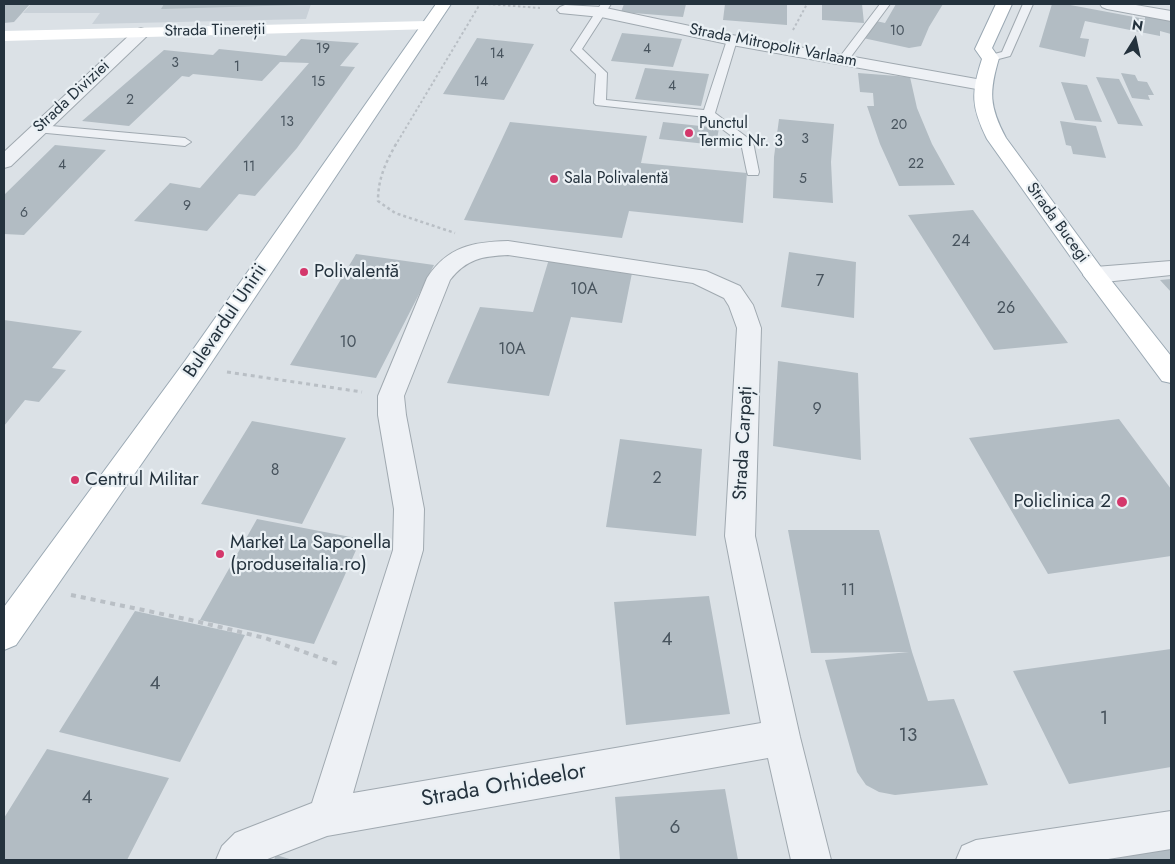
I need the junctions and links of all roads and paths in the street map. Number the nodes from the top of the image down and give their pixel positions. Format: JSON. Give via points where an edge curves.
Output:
{"nodes":[{"id":1,"x":443,"y":4,"type":"edge"},
{"id":2,"x":480,"y":4,"type":"edge"},
{"id":3,"x":488,"y":4,"type":"edge"},
{"id":4,"x":885,"y":4,"type":"edge"},
{"id":5,"x":1004,"y":4,"type":"edge"},
{"id":6,"x":1028,"y":4,"type":"edge"},
{"id":7,"x":1107,"y":4,"type":"edge"},
{"id":8,"x":566,"y":7,"type":"edge"},
{"id":9,"x":604,"y":8,"type":"edge"},
{"id":10,"x":1171,"y":16,"type":"edge"},
{"id":11,"x":427,"y":26,"type":"junction"},
{"id":12,"x":141,"y":32,"type":"junction"},
{"id":13,"x":4,"y":36,"type":"edge"},
{"id":14,"x":732,"y":40,"type":"junction"},
{"id":15,"x":991,"y":58,"type":"junction"},
{"id":16,"x":843,"y":60,"type":"junction"},
{"id":17,"x":982,"y":85,"type":"junction"},
{"id":18,"x":710,"y":114,"type":"junction"},
{"id":19,"x":40,"y":129,"type":"junction"},
{"id":20,"x":184,"y":142,"type":"dead end"},
{"id":21,"x":4,"y":162,"type":"edge"},
{"id":22,"x":754,"y":172,"type":"dead end"},
{"id":23,"x":468,"y":252,"type":"junction"},
{"id":24,"x":1171,"y":268,"type":"edge"},
{"id":25,"x":1096,"y":275,"type":"junction"},
{"id":26,"x":194,"y":368,"type":"junction"},
{"id":27,"x":1171,"y":374,"type":"edge"},
{"id":28,"x":391,"y":396,"type":"junction"},
{"id":29,"x":36,"y":588,"type":"junction"},
{"id":30,"x":4,"y":634,"type":"edge"},
{"id":31,"x":370,"y":676,"type":"junction"},
{"id":32,"x":782,"y":737,"type":"junction"},
{"id":33,"x":327,"y":816,"type":"junction"},
{"id":34,"x":1171,"y":830,"type":"edge"},
{"id":35,"x":236,"y":860,"type":"edge"},
{"id":36,"x":811,"y":860,"type":"edge"},
{"id":37,"x":976,"y":860,"type":"edge"}],
"edges":[{"from":1,"to":11,"type":"main road","name":"Bulevardul Unirii"},
{"from":2,"to":23,"type":"path","via":[[408,122],[383,168],[378,185],[378,201],[387,211],[454,232],[467,242]]},
{"from":3,"to":8,"type":"path"},
{"from":4,"to":16,"type":"lane"},
{"from":5,"to":15,"type":"main road","name":"Strada Bucegi","via":[[983,49]]},
{"from":6,"to":15,"type":"lane","via":[[1006,54]]},
{"from":7,"to":10,"type":"street"},
{"from":8,"to":9,"type":"street","name":"Strada Mitropolit Varlaam"},
{"from":9,"to":14,"type":"street","name":"Strada Mitropolit Varlaam"},
{"from":9,"to":18,"type":"lane","via":[[576,50],[602,73],[600,104]]},
{"from":11,"to":12,"type":"main road","name":"Strada Tinereții"},
{"from":11,"to":26,"type":"main road","name":"Bulevardul Unirii"},
{"from":12,"to":13,"type":"main road","name":"Strada Tinereții"},
{"from":12,"to":19,"type":"street","name":"Strada Diviziei"},
{"from":14,"to":16,"type":"street","name":"Strada Mitropolit Varlaam"},
{"from":14,"to":18,"type":"lane"},
{"from":15,"to":17,"type":"main road","name":"Strada Bucegi"},
{"from":16,"to":17,"type":"street","name":"Strada Mitropolit Varlaam"},
{"from":17,"to":25,"type":"main road","name":"Strada Bucegi","via":[[980,99],[996,139]]},
{"from":18,"to":22,"type":"lane","via":[[747,142]]},
{"from":19,"to":20,"type":"lane"},
{"from":19,"to":21,"type":"street","name":"Strada Diviziei"},
{"from":23,"to":28,"type":"street","via":[[449,263],[438,278]]},
{"from":23,"to":32,"type":"street","name":"Strada Carpați","via":[[508,248],[698,276],[732,292],[741,305],[749,328],[740,536]]},
{"from":24,"to":25,"type":"street"},
{"from":25,"to":27,"type":"main road","name":"Strada Bucegi"},
{"from":26,"to":28,"type":"path"},
{"from":26,"to":29,"type":"main road","name":"Bulevardul Unirii"},
{"from":28,"to":31,"type":"street","via":[[409,509],[408,550]]},
{"from":29,"to":30,"type":"main road","name":"Bulevardul Unirii"},
{"from":29,"to":31,"type":"path","via":[[265,638]]},
{"from":31,"to":33,"type":"street"},
{"from":32,"to":33,"type":"street","name":"Strada Orhideelor"},
{"from":32,"to":36,"type":"street","name":"Strada Carpați"},
{"from":33,"to":35,"type":"street","name":"Strada Orhideelor","via":[[249,847]]},
{"from":34,"to":37,"type":"street"}]}
